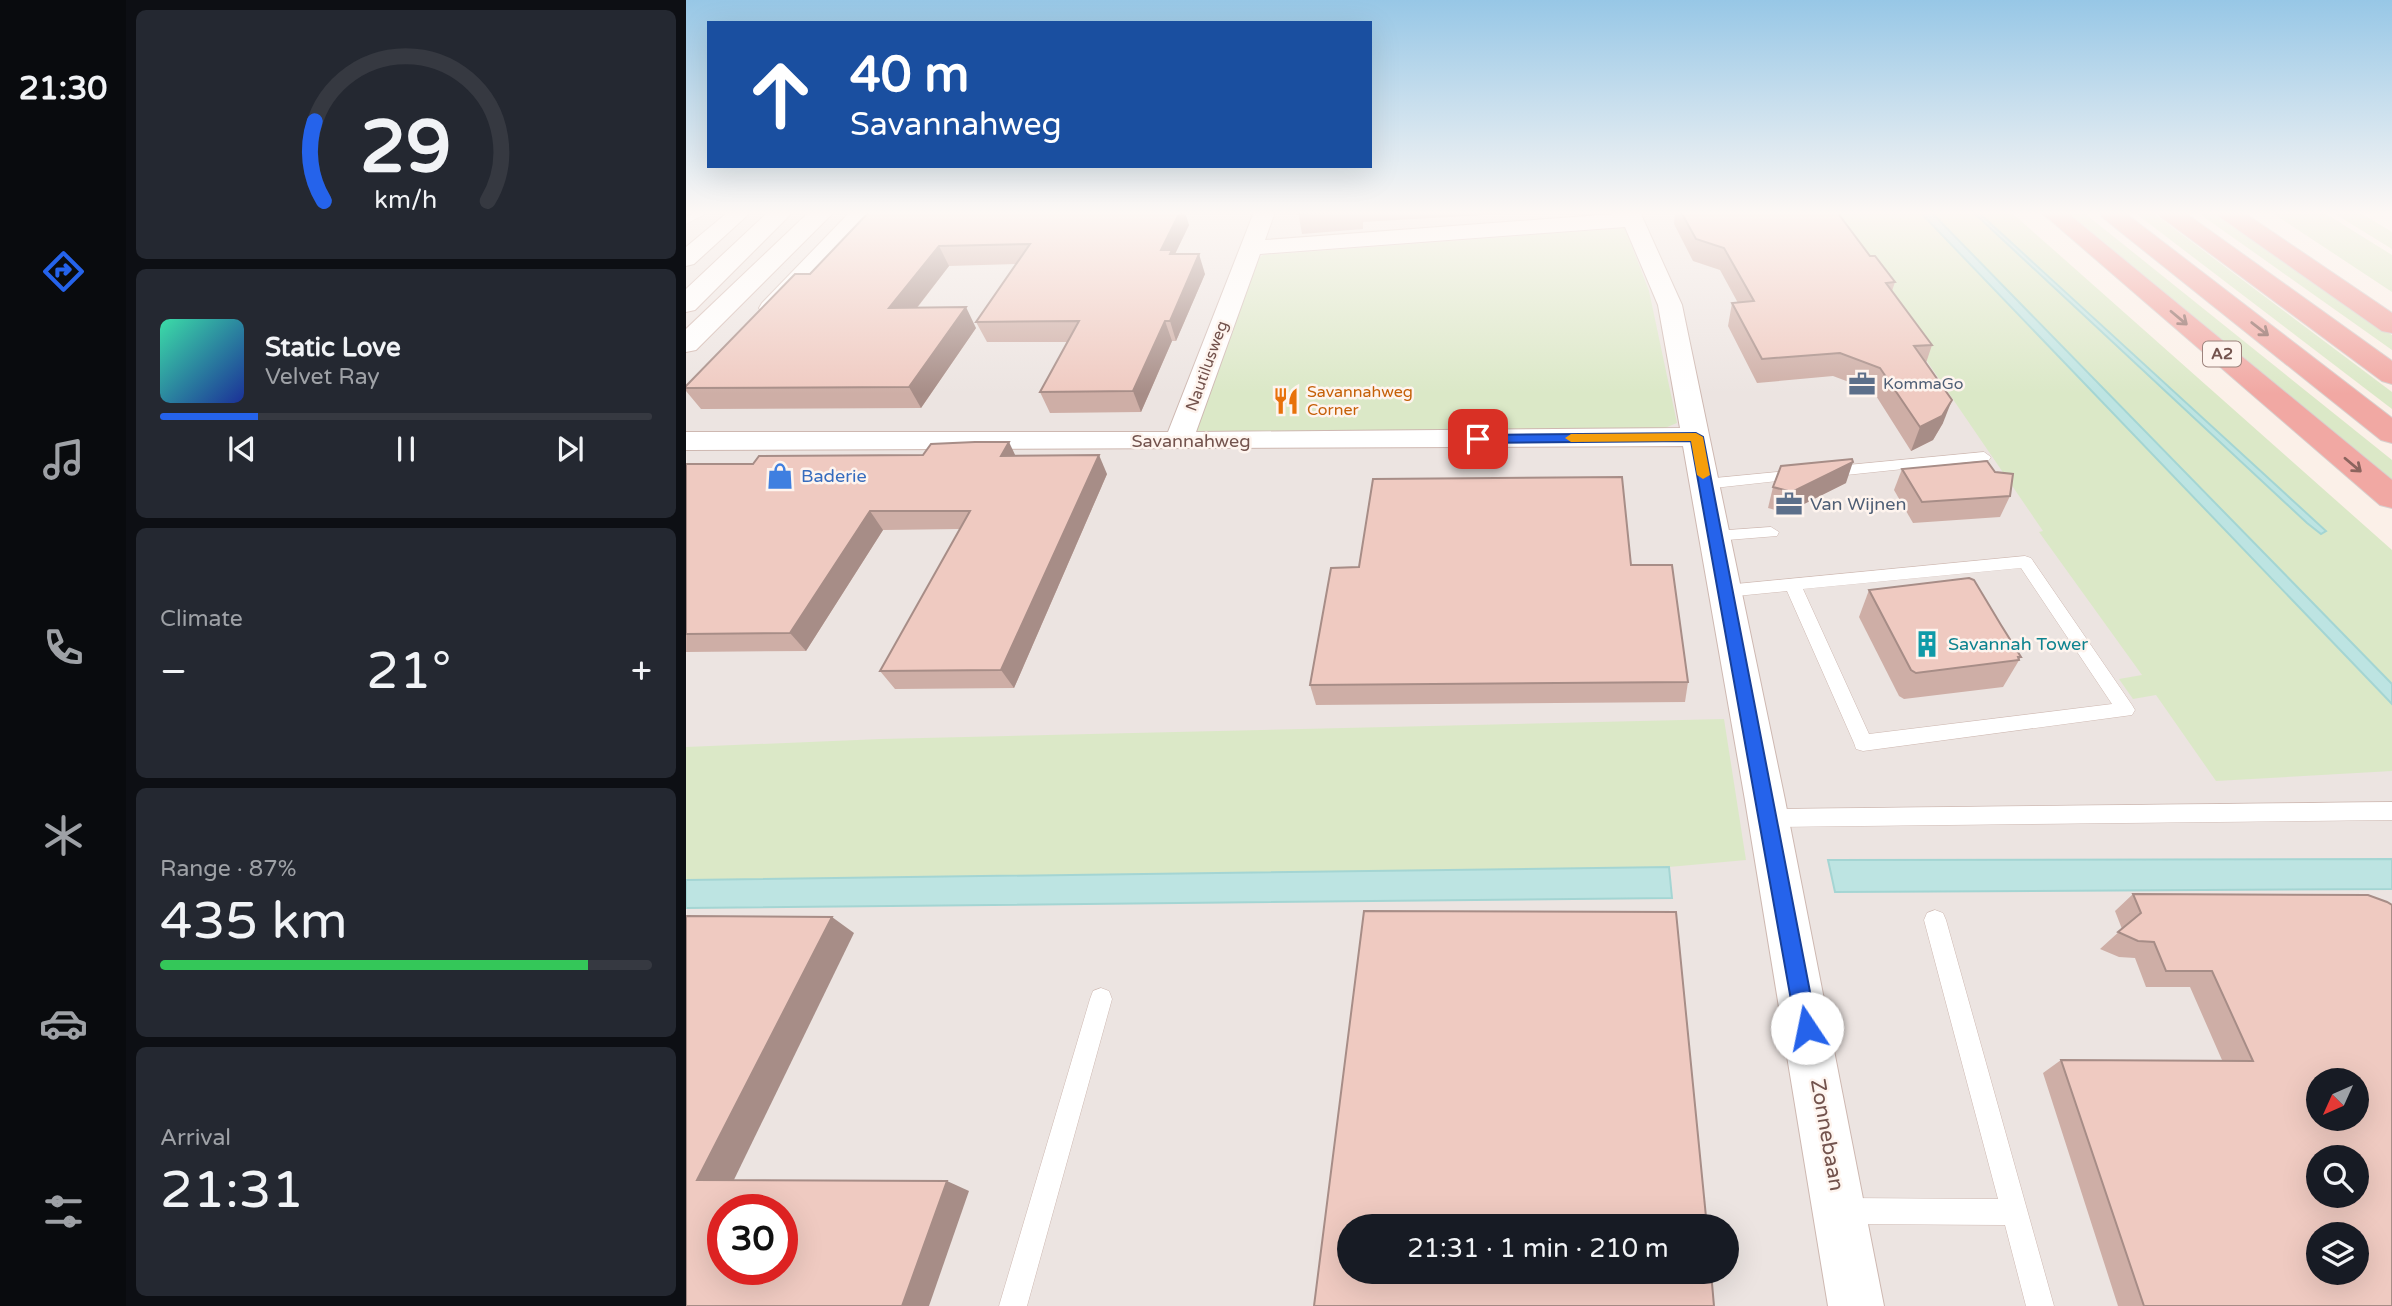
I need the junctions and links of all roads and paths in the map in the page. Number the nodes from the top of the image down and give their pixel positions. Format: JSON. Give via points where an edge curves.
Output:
{"nodes":[{"id":1,"x":718,"y":273,"type":"edge"},
{"id":2,"x":759,"y":273,"type":"edge"},
{"id":3,"x":804,"y":273,"type":"edge"},
{"id":4,"x":1241,"y":273,"type":"edge"},
{"id":5,"x":1656,"y":273,"type":"edge"},
{"id":6,"x":2125,"y":273,"type":"edge"},
{"id":7,"x":2188,"y":273,"type":"edge"},
{"id":8,"x":2252,"y":273,"type":"edge"},
{"id":9,"x":2316,"y":273,"type":"edge"},
{"id":10,"x":686,"y":304,"type":"edge"},
{"id":11,"x":759,"y":320,"type":"edge"},
{"id":12,"x":2392,"y":325,"type":"edge"},
{"id":13,"x":686,"y":344,"type":"edge"},
{"id":14,"x":2392,"y":375,"type":"edge"},
{"id":15,"x":2392,"y":433,"type":"edge"},
{"id":16,"x":1696,"y":437,"type":"junction"},
{"id":17,"x":686,"y":441,"type":"edge"},
{"id":18,"x":1179,"y":441,"type":"junction"},
{"id":19,"x":1984,"y":457,"type":"dead end"},
{"id":20,"x":1705,"y":484,"type":"junction"},
{"id":21,"x":2392,"y":497,"type":"edge"},
{"id":22,"x":1771,"y":532,"type":"dead end"},
{"id":23,"x":1715,"y":536,"type":"junction"},
{"id":24,"x":1958,"y":569,"type":"junction"},
{"id":25,"x":1793,"y":585,"type":"junction"},
{"id":26,"x":1970,"y":590,"type":"edge"},
{"id":27,"x":1726,"y":592,"type":"junction"},
{"id":28,"x":1767,"y":809,"type":"junction"},
{"id":29,"x":2392,"y":811,"type":"edge"},
{"id":30,"x":1936,"y":920,"type":"dead end"},
{"id":31,"x":1101,"y":999,"type":"dead end"},
{"id":32,"x":1841,"y":1211,"type":"junction"},
{"id":33,"x":2014,"y":1212,"type":"junction"},
{"id":34,"x":1013,"y":1306,"type":"edge"},
{"id":35,"x":1856,"y":1306,"type":"edge"},
{"id":36,"x":2040,"y":1306,"type":"edge"}],
"edges":[{"from":1,"to":10,"type":"main road"},
{"from":2,"to":13,"type":"main road"},
{"from":3,"to":11,"type":"street"},
{"from":4,"to":18,"type":"street","name":"Nautilusweg"},
{"from":5,"to":16,"type":"street","via":[[1670,305]]},
{"from":6,"to":21,"type":"highway","number":"A2","one_way":true},
{"from":7,"to":15,"type":"highway","number":"A2","one_way":true},
{"from":8,"to":14,"type":"highway"},
{"from":9,"to":12,"type":"highway"},
{"from":16,"to":18,"type":"street","name":"Savannahweg"},
{"from":16,"to":20,"type":"street"},
{"from":17,"to":18,"type":"street","name":"Savannahweg"},
{"from":19,"to":20,"type":"lane"},
{"from":20,"to":23,"type":"street"},
{"from":22,"to":23,"type":"lane"},
{"from":23,"to":27,"type":"street"},
{"from":24,"to":25,"type":"lane"},
{"from":24,"to":25,"type":"lane","via":[[2025,562],[2126,710],[1863,743]]},
{"from":24,"to":26,"type":"lane"},
{"from":25,"to":27,"type":"lane"},
{"from":27,"to":28,"type":"street"},
{"from":28,"to":29,"type":"lane"},
{"from":28,"to":32,"type":"street","name":"Zonnebaan"},
{"from":30,"to":33,"type":"lane"},
{"from":31,"to":34,"type":"lane"},
{"from":32,"to":33,"type":"lane"},
{"from":32,"to":35,"type":"street","name":"Zonnebaan"},
{"from":33,"to":36,"type":"lane"}]}
